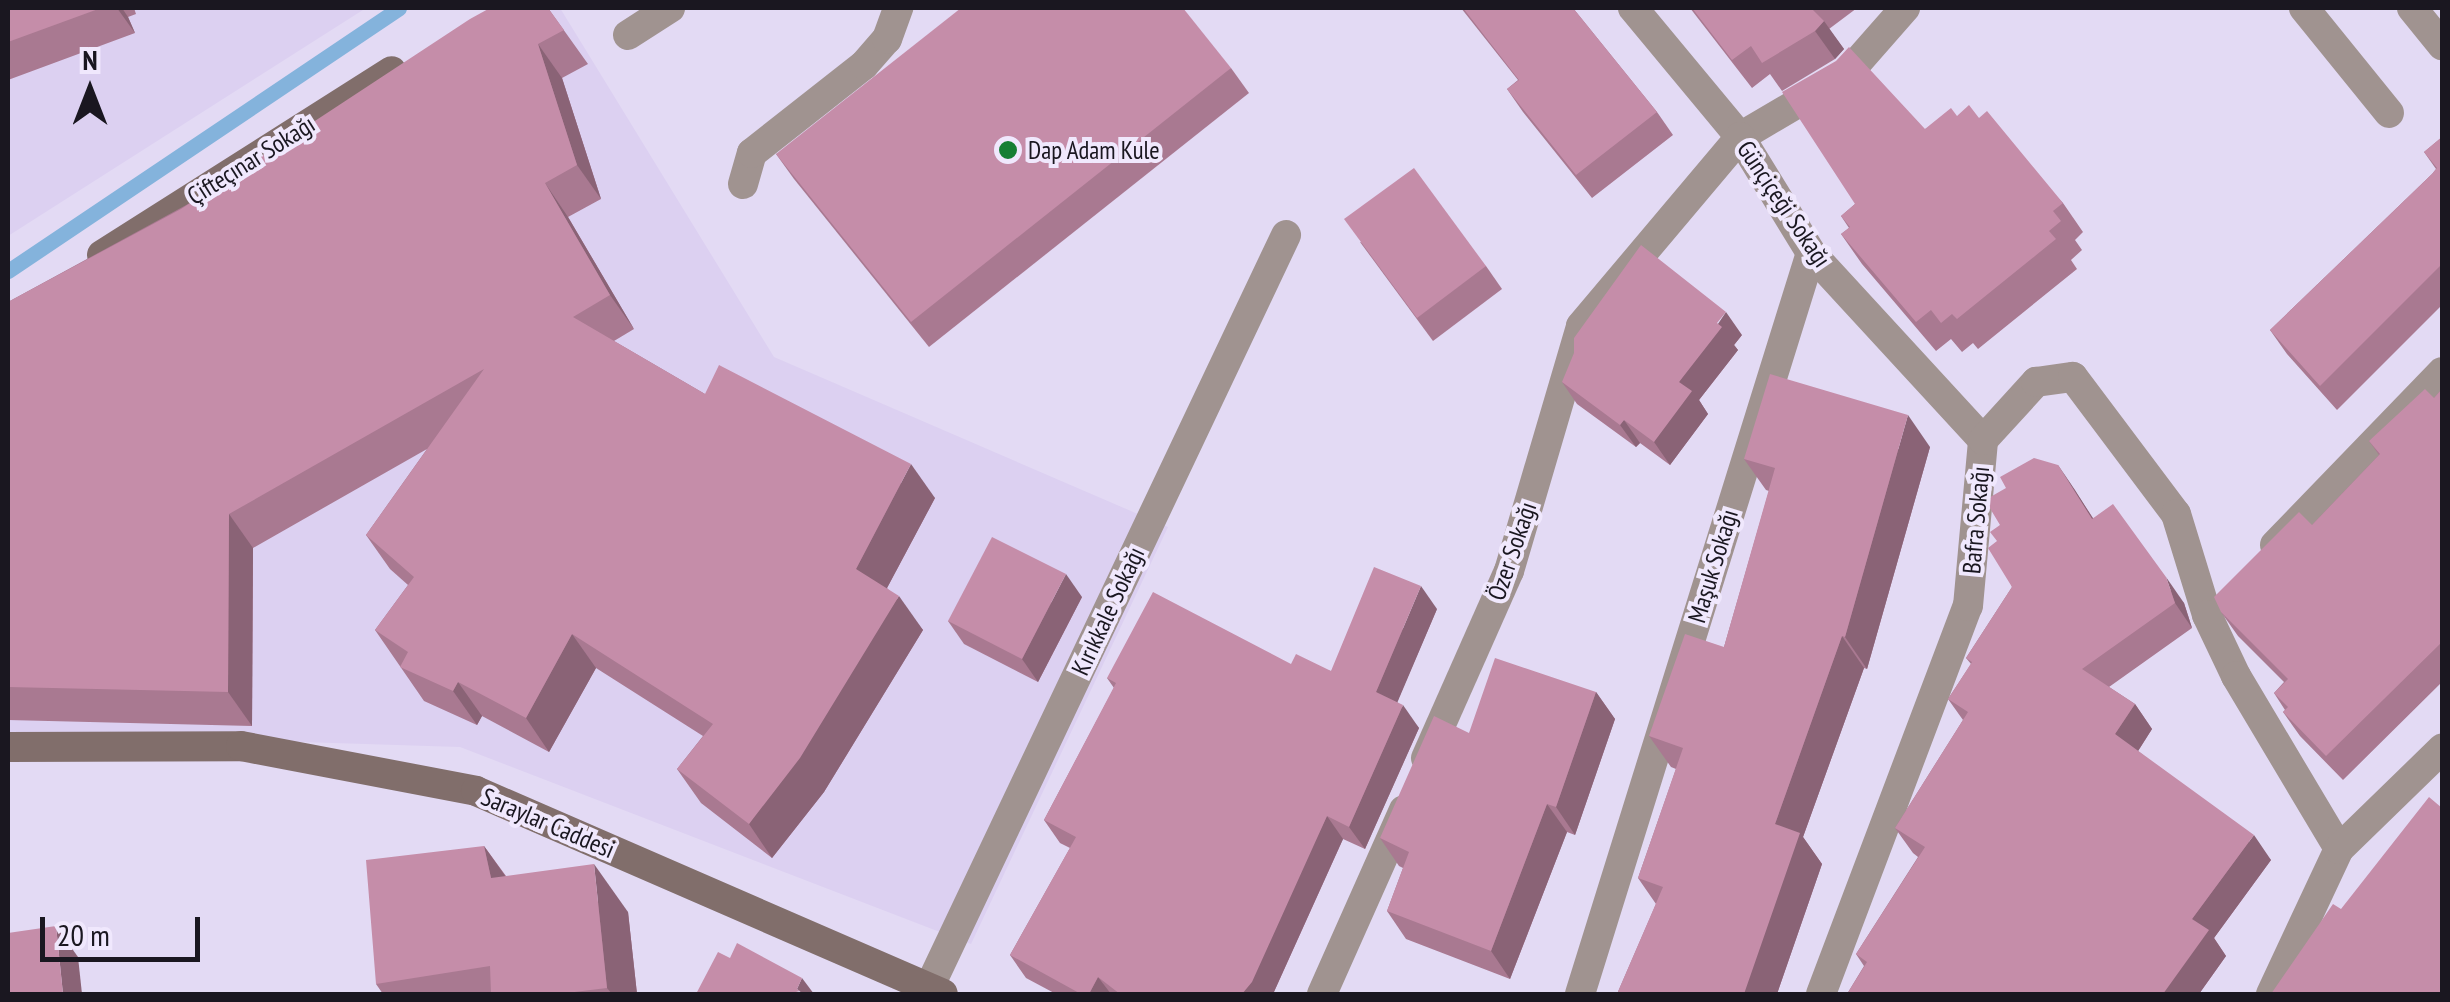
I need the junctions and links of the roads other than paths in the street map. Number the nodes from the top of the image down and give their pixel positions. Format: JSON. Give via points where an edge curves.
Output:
{"nodes":[{"id":1,"x":670,"y":8,"type":"edge"},
{"id":2,"x":898,"y":8,"type":"edge"},
{"id":3,"x":1633,"y":8,"type":"edge"},
{"id":4,"x":1905,"y":8,"type":"edge"},
{"id":5,"x":2304,"y":8,"type":"edge"},
{"id":6,"x":2412,"y":8,"type":"edge"},
{"id":7,"x":628,"y":35,"type":"dead end"},
{"id":8,"x":2442,"y":45,"type":"edge"},
{"id":9,"x":425,"y":50,"type":"edge"},
{"id":10,"x":2389,"y":114,"type":"dead end"},
{"id":11,"x":1740,"y":137,"type":"junction"},
{"id":12,"x":743,"y":184,"type":"dead end"},
{"id":13,"x":1286,"y":235,"type":"dead end"},
{"id":14,"x":1811,"y":253,"type":"junction"},
{"id":15,"x":70,"y":274,"type":"edge"},
{"id":16,"x":2442,"y":372,"type":"edge"},
{"id":17,"x":1983,"y":440,"type":"junction"},
{"id":18,"x":2207,"y":615,"type":"junction"},
{"id":19,"x":8,"y":748,"type":"edge"},
{"id":20,"x":2442,"y":749,"type":"edge"},
{"id":21,"x":2340,"y":849,"type":"junction"},
{"id":22,"x":933,"y":992,"type":"edge"},
{"id":23,"x":1322,"y":994,"type":"edge"},
{"id":24,"x":1580,"y":994,"type":"edge"},
{"id":25,"x":1822,"y":994,"type":"edge"},
{"id":26,"x":2272,"y":994,"type":"edge"}],
"edges":[{"from":1,"to":7,"type":"street"},
{"from":2,"to":12,"type":"street","via":[[887,39],[864,66],[752,153]]},
{"from":3,"to":11,"type":"street","name":"Günçiçeği Sokağı"},
{"from":4,"to":11,"type":"street","name":"Özer Sokağı","via":[[1847,74]]},
{"from":5,"to":10,"type":"street"},
{"from":6,"to":8,"type":"street"},
{"from":9,"to":15,"type":"street","name":"Çifteçınar Sokağı"},
{"from":11,"to":14,"type":"street","name":"Günçiçeği Sokağı"},
{"from":11,"to":23,"type":"street","name":"Özer Sokağı","via":[[1580,326],[1509,571]]},
{"from":13,"to":22,"type":"street","name":"Kırıkkale Sokağı"},
{"from":14,"to":17,"type":"street","name":"Günçiçeği Sokağı"},
{"from":14,"to":24,"type":"street","name":"Maşuk Sokağı"},
{"from":16,"to":18,"type":"street"},
{"from":17,"to":18,"type":"street","name":"Bafra Sokağı","via":[[2036,382],[2072,377],[2176,514]]},
{"from":17,"to":25,"type":"street","name":"Bafra Sokağı","via":[[1968,606]]},
{"from":18,"to":21,"type":"street","name":"Bafra Sokağı"},
{"from":19,"to":22,"type":"street","name":"Saraylar Caddesi","via":[[241,746],[476,791]]},
{"from":20,"to":21,"type":"street"},
{"from":21,"to":26,"type":"street"}]}
